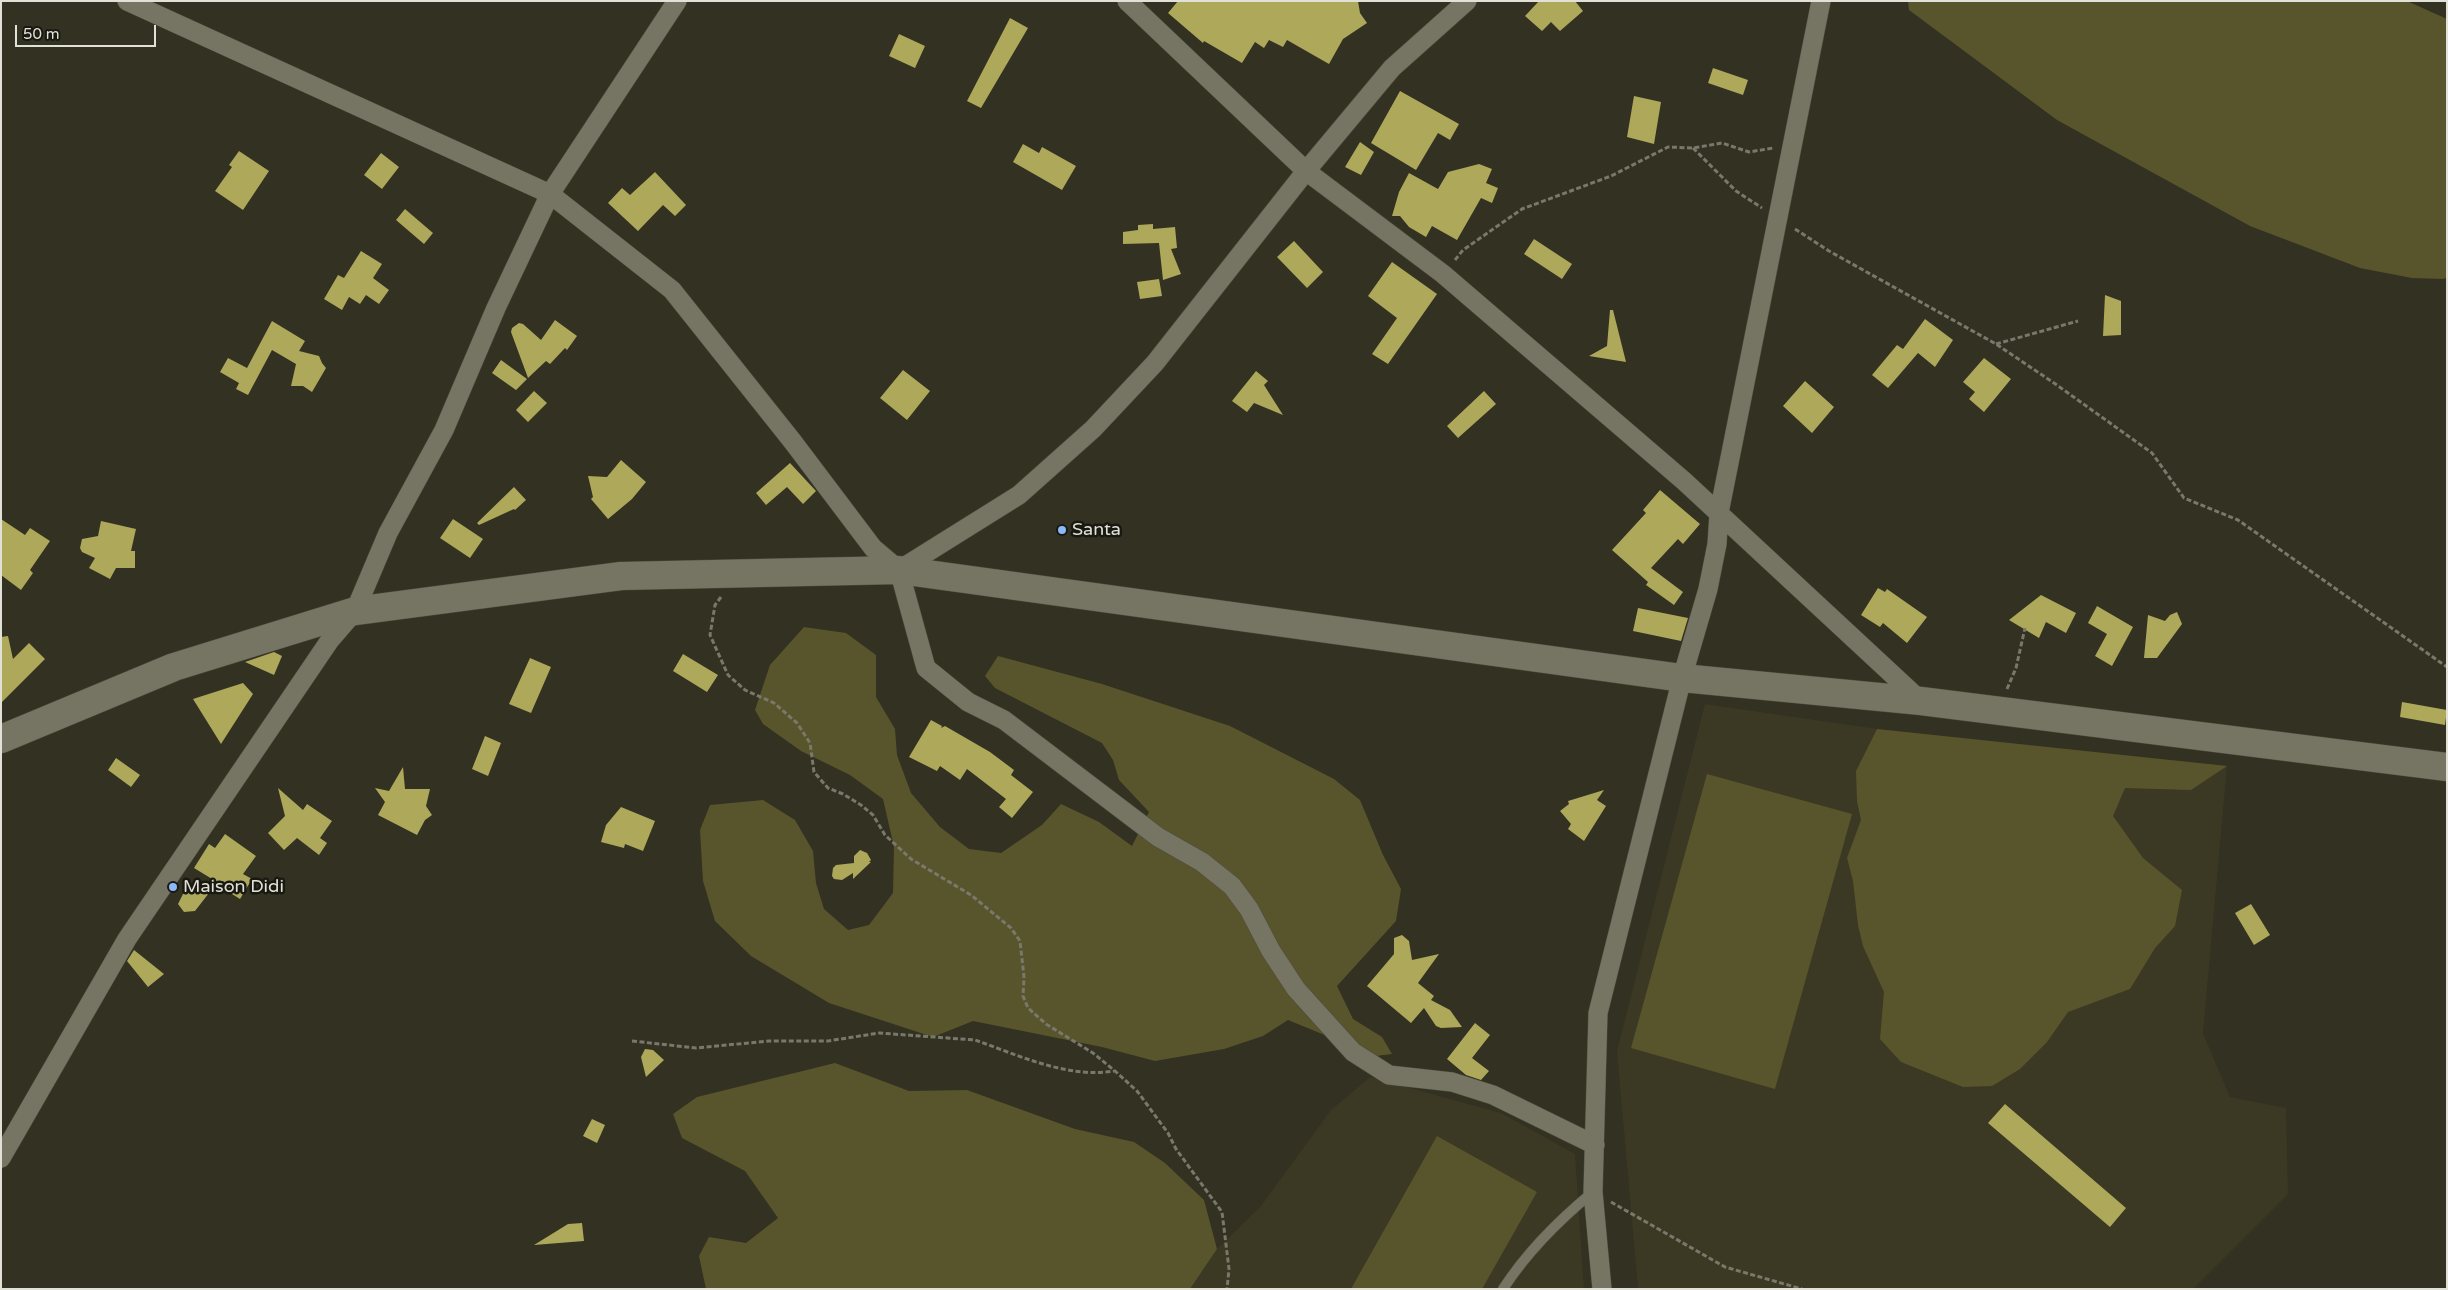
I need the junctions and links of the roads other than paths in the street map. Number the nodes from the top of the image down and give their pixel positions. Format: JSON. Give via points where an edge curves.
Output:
{"nodes":[{"id":1,"x":127,"y":1,"type":"edge"},
{"id":2,"x":678,"y":1,"type":"edge"},
{"id":3,"x":1127,"y":1,"type":"edge"},
{"id":4,"x":1467,"y":1,"type":"edge"},
{"id":5,"x":1821,"y":1,"type":"edge"},
{"id":6,"x":1306,"y":171,"type":"junction"},
{"id":7,"x":550,"y":194,"type":"junction"},
{"id":8,"x":1719,"y":513,"type":"junction"},
{"id":9,"x":899,"y":570,"type":"junction"},
{"id":10,"x":355,"y":610,"type":"junction"},
{"id":11,"x":1682,"y":678,"type":"junction"},
{"id":12,"x":1922,"y":700,"type":"junction"},
{"id":13,"x":1,"y":739,"type":"edge"},
{"id":14,"x":2447,"y":767,"type":"edge"},
{"id":15,"x":1595,"y":1145,"type":"junction"},
{"id":16,"x":1,"y":1158,"type":"edge"},
{"id":17,"x":1593,"y":1192,"type":"junction"},
{"id":18,"x":1503,"y":1289,"type":"edge"},
{"id":19,"x":1602,"y":1289,"type":"edge"}],
"edges":[{"from":1,"to":7,"type":"street"},
{"from":2,"to":7,"type":"street"},
{"from":3,"to":6,"type":"street"},
{"from":4,"to":6,"type":"street","via":[[1392,68]]},
{"from":5,"to":8,"type":"street"},
{"from":6,"to":8,"type":"street","via":[[1444,274]]},
{"from":6,"to":9,"type":"street","via":[[1155,363],[1093,429],[1019,495]]},
{"from":7,"to":9,"type":"street","via":[[672,290],[873,548]]},
{"from":7,"to":10,"type":"street","via":[[496,308],[444,430],[388,533]]},
{"from":8,"to":11,"type":"street","via":[[1708,589]]},
{"from":8,"to":12,"type":"street"},
{"from":9,"to":10,"type":"main road","via":[[620,576]]},
{"from":9,"to":11,"type":"main road"},
{"from":9,"to":15,"type":"street","via":[[926,668],[968,702],[1004,720],[1158,837],[1202,862],[1232,886],[1296,989],[1353,1052],[1389,1074],[1452,1082],[1493,1095]]},
{"from":10,"to":13,"type":"main road","via":[[174,667]]},
{"from":10,"to":16,"type":"street","via":[[330,640],[127,939]]},
{"from":11,"to":12,"type":"main road"},
{"from":11,"to":15,"type":"street","via":[[1598,1014]]},
{"from":12,"to":14,"type":"main road"},
{"from":15,"to":17,"type":"street"},
{"from":17,"to":18,"type":"lane","via":[[1562,1217]]},
{"from":17,"to":19,"type":"street"}]}
